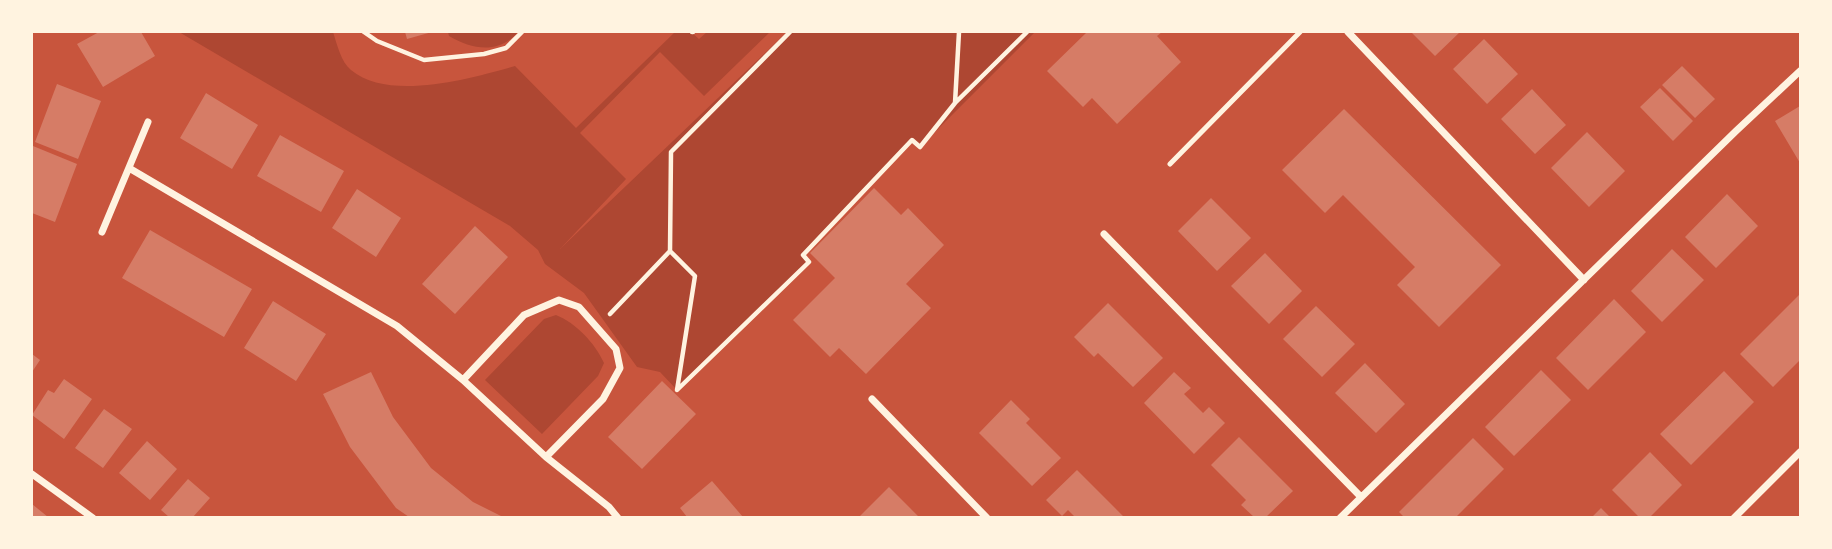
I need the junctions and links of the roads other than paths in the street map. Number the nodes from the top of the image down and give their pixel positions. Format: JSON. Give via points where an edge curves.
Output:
{"nodes":[{"id":1,"x":1300,"y":32,"type":"edge"},
{"id":2,"x":1348,"y":32,"type":"edge"},
{"id":3,"x":1801,"y":71,"type":"edge"},
{"id":4,"x":148,"y":122,"type":"dead end"},
{"id":5,"x":1170,"y":163,"type":"dead end"},
{"id":6,"x":129,"y":168,"type":"junction"},
{"id":7,"x":102,"y":232,"type":"dead end"},
{"id":8,"x":1104,"y":234,"type":"dead end"},
{"id":9,"x":1584,"y":280,"type":"junction"},
{"id":10,"x":463,"y":380,"type":"junction"},
{"id":11,"x":872,"y":399,"type":"dead end"},
{"id":12,"x":1801,"y":452,"type":"edge"},
{"id":13,"x":546,"y":457,"type":"junction"},
{"id":14,"x":32,"y":474,"type":"edge"},
{"id":15,"x":1362,"y":497,"type":"junction"},
{"id":16,"x":93,"y":517,"type":"edge"},
{"id":17,"x":618,"y":517,"type":"edge"},
{"id":18,"x":987,"y":517,"type":"edge"},
{"id":19,"x":1340,"y":517,"type":"edge"},
{"id":20,"x":1734,"y":517,"type":"edge"}],
"edges":[{"from":1,"to":5,"type":"lane"},
{"from":2,"to":9,"type":"street"},
{"from":3,"to":9,"type":"street"},
{"from":4,"to":6,"type":"street"},
{"from":6,"to":7,"type":"street"},
{"from":6,"to":10,"type":"street","via":[[397,326]]},
{"from":8,"to":15,"type":"street"},
{"from":9,"to":15,"type":"street"},
{"from":10,"to":13,"type":"street"},
{"from":10,"to":13,"type":"street","via":[[524,315],[559,300],[579,307],[616,349],[620,368],[603,398]]},
{"from":11,"to":18,"type":"street"},
{"from":12,"to":20,"type":"street"},
{"from":13,"to":17,"type":"street"},
{"from":14,"to":16,"type":"street"},
{"from":15,"to":19,"type":"street"}]}
